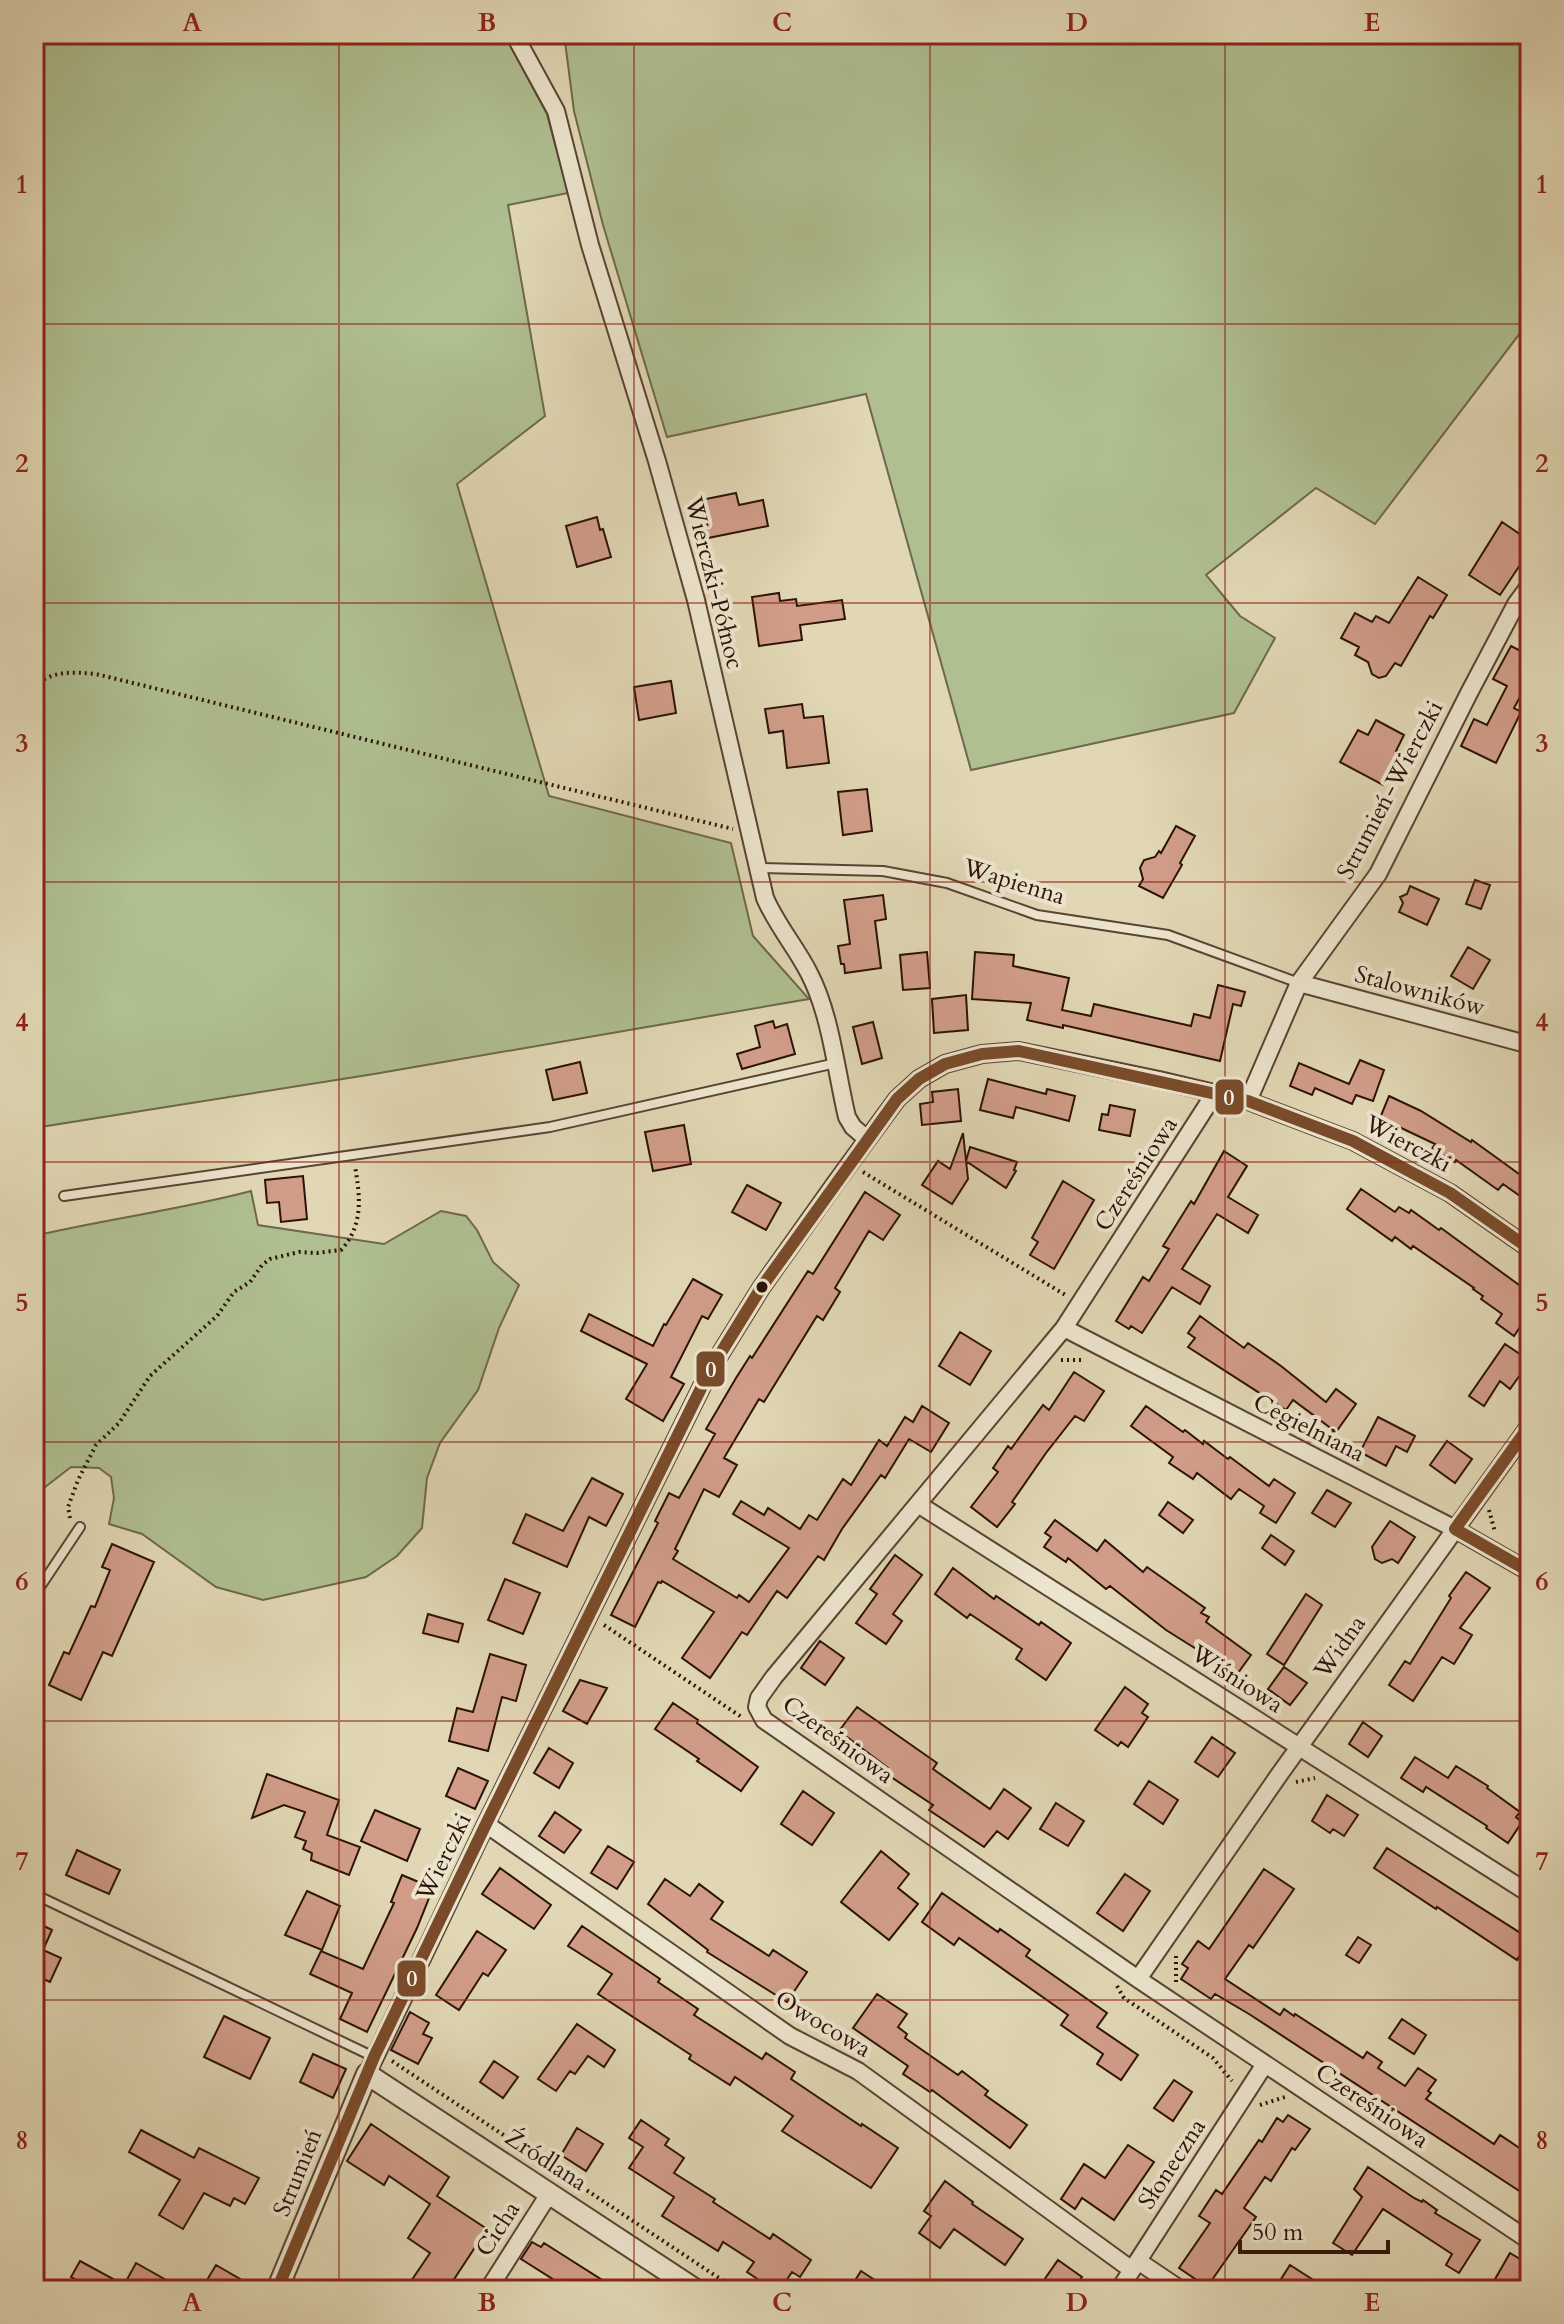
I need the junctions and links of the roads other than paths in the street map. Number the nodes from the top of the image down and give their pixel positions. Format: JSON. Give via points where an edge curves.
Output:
{"nodes":[{"id":1,"x":514,"y":34,"type":"edge"},
{"id":2,"x":1530,"y":585,"type":"edge"},
{"id":3,"x":757,"y":868,"type":"junction"},
{"id":4,"x":1299,"y":983,"type":"junction"},
{"id":5,"x":1530,"y":1045,"type":"edge"},
{"id":6,"x":836,"y":1063,"type":"junction"},
{"id":7,"x":1215,"y":1093,"type":"junction"},
{"id":8,"x":1248,"y":1101,"type":"junction"},
{"id":9,"x":867,"y":1139,"type":"junction"},
{"id":10,"x":64,"y":1196,"type":"dead end"},
{"id":11,"x":1530,"y":1249,"type":"edge"},
{"id":12,"x":1064,"y":1328,"type":"junction"},
{"id":13,"x":1530,"y":1425,"type":"edge"},
{"id":14,"x":918,"y":1504,"type":"junction"},
{"id":15,"x":80,"y":1527,"type":"dead end"},
{"id":16,"x":1455,"y":1529,"type":"junction"},
{"id":17,"x":1530,"y":1572,"type":"edge"},
{"id":18,"x":34,"y":1596,"type":"edge"},
{"id":19,"x":1299,"y":1747,"type":"junction"},
{"id":20,"x":486,"y":1824,"type":"junction"},
{"id":21,"x":34,"y":1894,"type":"edge"},
{"id":22,"x":1530,"y":1894,"type":"edge"},
{"id":23,"x":1138,"y":1979,"type":"junction"},
{"id":24,"x":372,"y":2061,"type":"junction"},
{"id":25,"x":1265,"y":2064,"type":"junction"},
{"id":26,"x":549,"y":2194,"type":"junction"},
{"id":27,"x":1530,"y":2241,"type":"edge"},
{"id":28,"x":1135,"y":2266,"type":"junction"},
{"id":29,"x":277,"y":2290,"type":"edge"},
{"id":30,"x":488,"y":2290,"type":"edge"},
{"id":31,"x":696,"y":2290,"type":"edge"},
{"id":32,"x":1119,"y":2290,"type":"edge"},
{"id":33,"x":1181,"y":2290,"type":"edge"}],
"edges":[{"from":1,"to":3,"type":"street","name":"Wierczki-Północ","via":[[556,111],[590,245],[696,600]]},
{"from":2,"to":4,"type":"street","name":"Strumień-Wierczki","via":[[1378,874]]},
{"from":3,"to":4,"type":"lane","name":"Wapienna","via":[[883,871],[947,883],[1037,915],[1168,935]]},
{"from":3,"to":6,"type":"street","name":"Wierczki-Północ","via":[[774,920],[809,972]]},
{"from":4,"to":5,"type":"street","name":"Stalowników"},
{"from":4,"to":8,"type":"street","name":"Strumień-Wierczki"},
{"from":6,"to":9,"type":"street","name":"Wierczki-Północ","via":[[847,1117]]},
{"from":6,"to":10,"type":"lane","via":[[550,1127]]},
{"from":7,"to":8,"type":"street","name":"Wierczki"},
{"from":7,"to":9,"type":"street","name":"Wierczki","via":[[1019,1051],[982,1054],[945,1064],[919,1079]]},
{"from":7,"to":12,"type":"street","name":"Czereśniowa"},
{"from":8,"to":11,"type":"street","name":"Wierczki","via":[[1353,1141],[1450,1193]]},
{"from":9,"to":20,"type":"street","name":"Wierczki","via":[[761,1288],[709,1372]]},
{"from":12,"to":14,"type":"street","name":"Czereśniowa"},
{"from":12,"to":16,"type":"street","name":"Cegielniana"},
{"from":13,"to":16,"type":"street","name":"Widna"},
{"from":14,"to":19,"type":"street","name":"Wiśniowa"},
{"from":14,"to":23,"type":"street","name":"Czereśniowa","via":[[774,1677],[757,1707],[764,1720]]},
{"from":15,"to":18,"type":"lane"},
{"from":16,"to":17,"type":"street","name":"Cegielniana"},
{"from":16,"to":19,"type":"street","name":"Widna"},
{"from":19,"to":22,"type":"street","name":"Wiśniowa"},
{"from":19,"to":23,"type":"street","name":"Widna"},
{"from":20,"to":24,"type":"street","name":"Wierczki"},
{"from":20,"to":28,"type":"street","name":"Owocowa","via":[[790,2036],[858,2071]]},
{"from":21,"to":24,"type":"lane","name":"Źródlana"},
{"from":23,"to":25,"type":"street","name":"Czereśniowa"},
{"from":24,"to":26,"type":"street","name":"Źródlana"},
{"from":24,"to":29,"type":"street","name":"Strumień"},
{"from":25,"to":27,"type":"street","name":"Czereśniowa"},
{"from":25,"to":28,"type":"street","name":"Słoneczna"},
{"from":26,"to":30,"type":"street","name":"Cicha"},
{"from":26,"to":31,"type":"street","name":"Źródlana"},
{"from":28,"to":32,"type":"street","name":"Słoneczna"},
{"from":28,"to":33,"type":"street","name":"Owocowa"}]}
